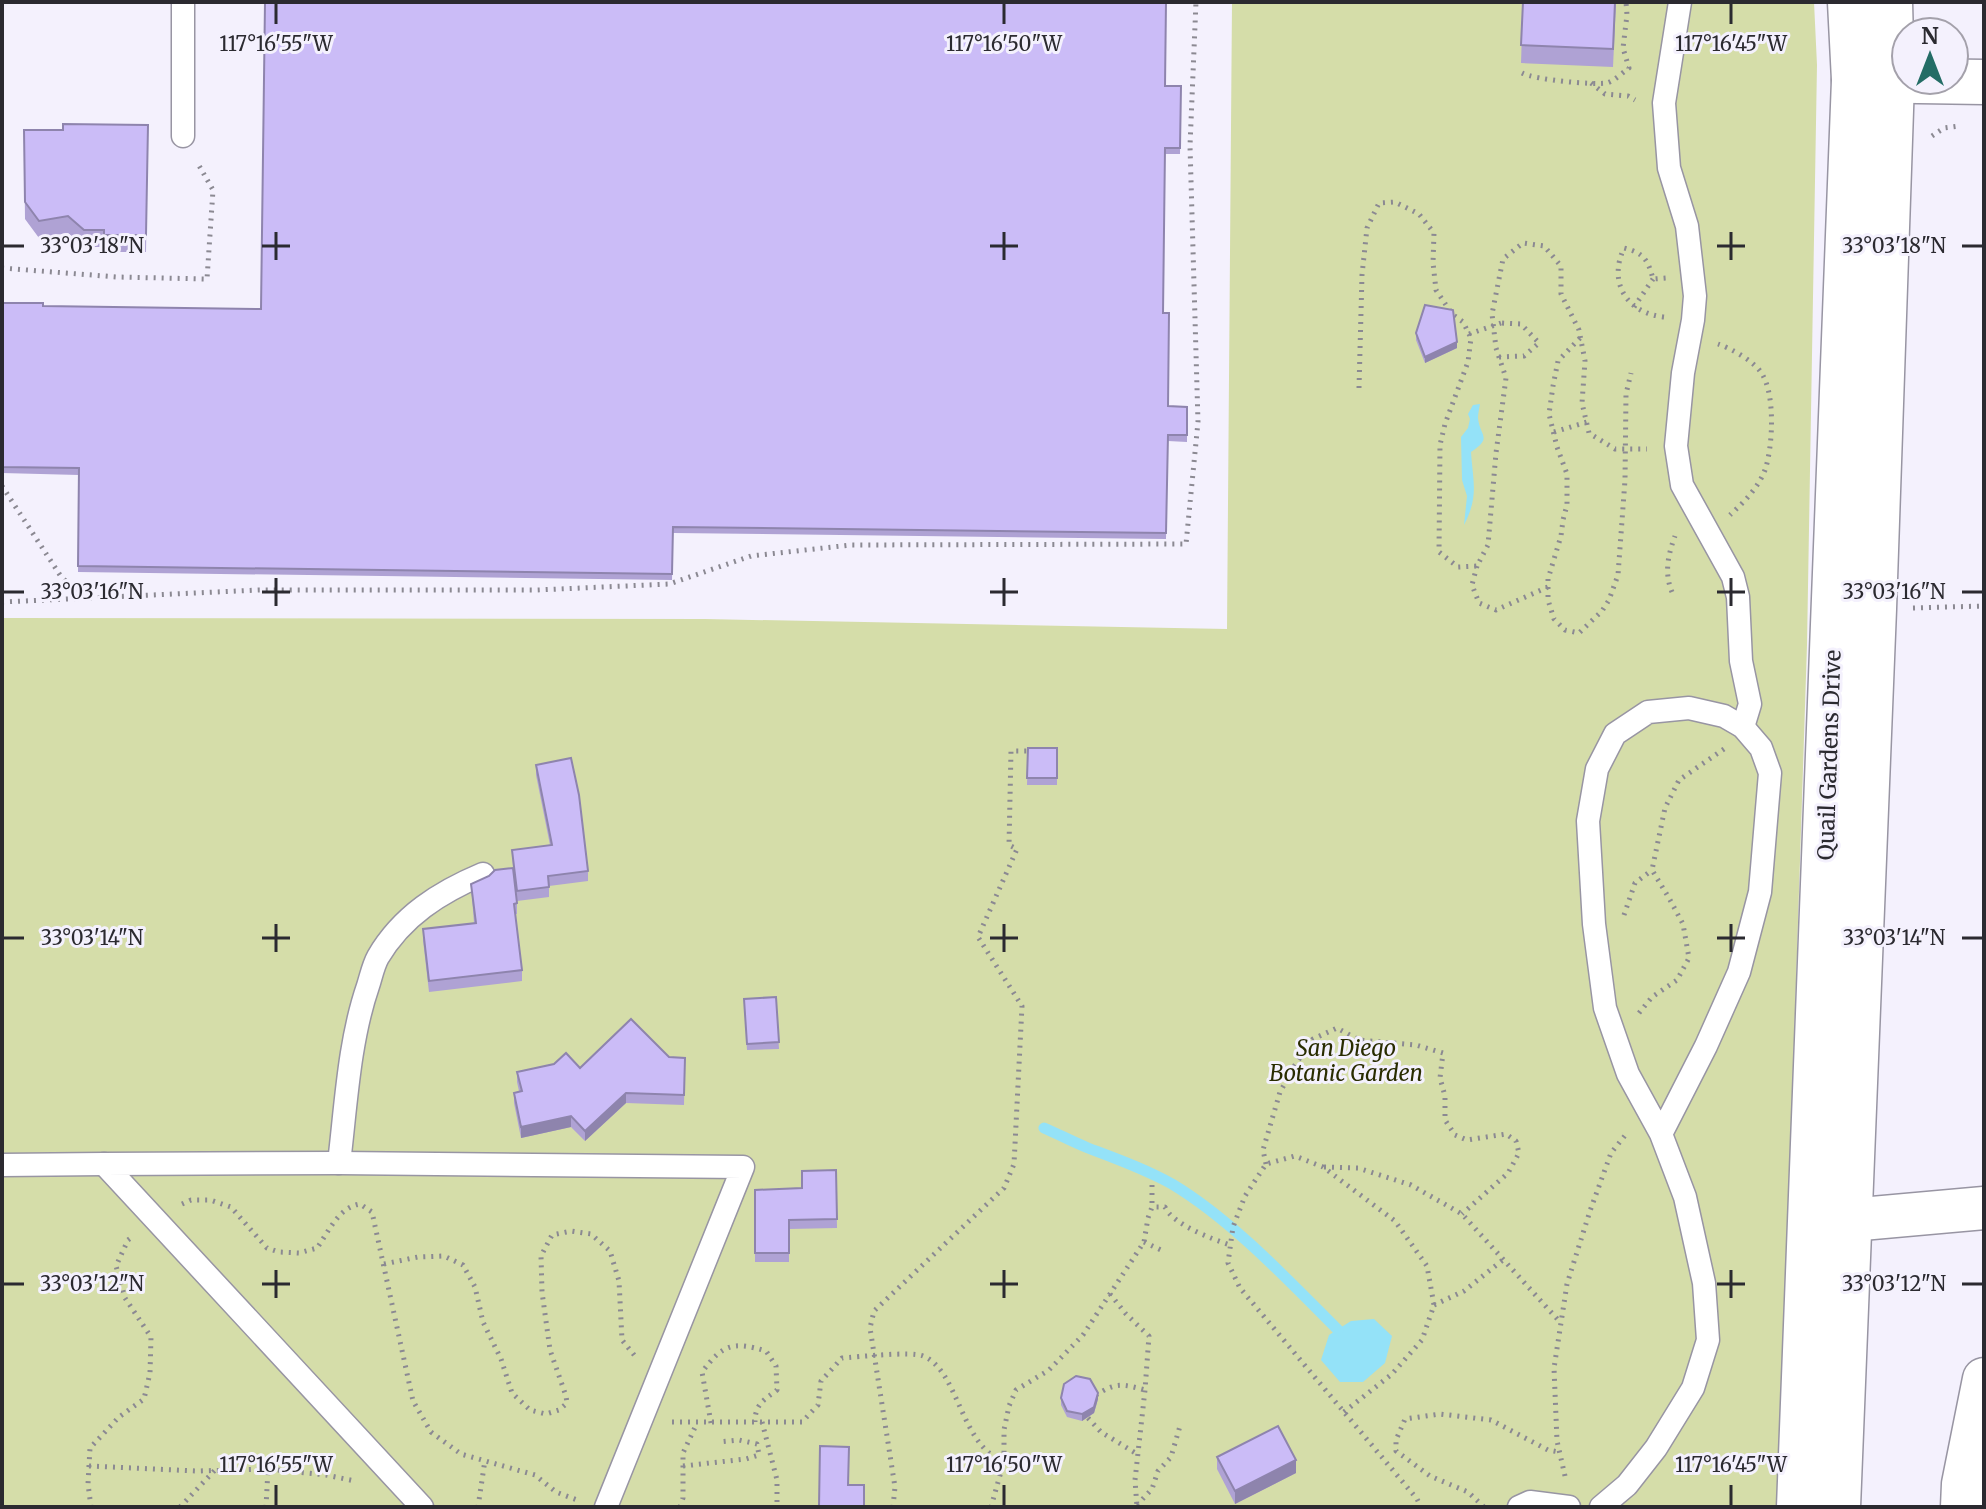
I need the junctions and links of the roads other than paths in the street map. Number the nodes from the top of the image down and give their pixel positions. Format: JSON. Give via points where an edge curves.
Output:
{"nodes":[{"id":1,"x":183,"y":2,"type":"edge"},
{"id":2,"x":1680,"y":2,"type":"edge"},
{"id":3,"x":1850,"y":2,"type":"edge"},
{"id":4,"x":1890,"y":2,"type":"edge"},
{"id":5,"x":1873,"y":80,"type":"junction"},
{"id":6,"x":1984,"y":82,"type":"edge"},
{"id":7,"x":183,"y":136,"type":"road end"},
{"id":8,"x":1743,"y":727,"type":"junction"},
{"id":9,"x":483,"y":874,"type":"dead end"},
{"id":10,"x":1661,"y":1134,"type":"junction"},
{"id":11,"x":339,"y":1163,"type":"junction"},
{"id":12,"x":104,"y":1164,"type":"junction"},
{"id":13,"x":2,"y":1165,"type":"edge"},
{"id":14,"x":1984,"y":1208,"type":"edge"},
{"id":15,"x":1830,"y":1219,"type":"junction"},
{"id":16,"x":1984,"y":1379,"type":"edge"},
{"id":17,"x":422,"y":1507,"type":"edge"},
{"id":18,"x":606,"y":1507,"type":"edge"},
{"id":19,"x":1519,"y":1507,"type":"edge"},
{"id":20,"x":1569,"y":1507,"type":"edge"},
{"id":21,"x":1601,"y":1507,"type":"edge"},
{"id":22,"x":1799,"y":1507,"type":"edge"},
{"id":23,"x":1838,"y":1507,"type":"edge"},
{"id":24,"x":1962,"y":1507,"type":"edge"}],
"edges":[{"from":1,"to":7,"type":"lane"},
{"from":2,"to":8,"type":"lane","via":[[1664,103],[1669,168],[1687,226],[1695,296],[1676,446],[1682,485],[1733,577],[1738,597],[1741,661],[1750,704]]},
{"from":3,"to":5,"type":"main road","name":"Quail Gardens Drive"},
{"from":4,"to":5,"type":"main road","name":"Quail Gardens Drive"},
{"from":5,"to":6,"type":"main road"},
{"from":5,"to":15,"type":"main road","name":"Quail Gardens Drive"},
{"from":5,"to":15,"type":"main road","name":"Quail Gardens Drive","via":[[1874,609]]},
{"from":8,"to":10,"type":"lane","via":[[1761,748],[1770,773],[1760,892],[1739,972]]},
{"from":8,"to":10,"type":"lane","via":[[1724,716],[1689,708],[1648,712],[1615,734],[1597,769],[1588,821],[1605,1008],[1628,1074]]},
{"from":9,"to":11,"type":"lane","via":[[428,902],[377,958],[358,1014]]},
{"from":10,"to":21,"type":"lane","via":[[1685,1197],[1704,1283],[1708,1340],[1693,1388],[1656,1448],[1627,1485]]},
{"from":11,"to":12,"type":"lane"},
{"from":11,"to":18,"type":"lane","via":[[743,1167]]},
{"from":12,"to":13,"type":"lane"},
{"from":12,"to":17,"type":"lane"},
{"from":14,"to":15,"type":"street"},
{"from":15,"to":22,"type":"main road","name":"Quail Gardens Drive"},
{"from":15,"to":23,"type":"main road","name":"Quail Gardens Drive"},
{"from":16,"to":24,"type":"street"},
{"from":19,"to":20,"type":"lane","via":[[1530,1502]]}]}
